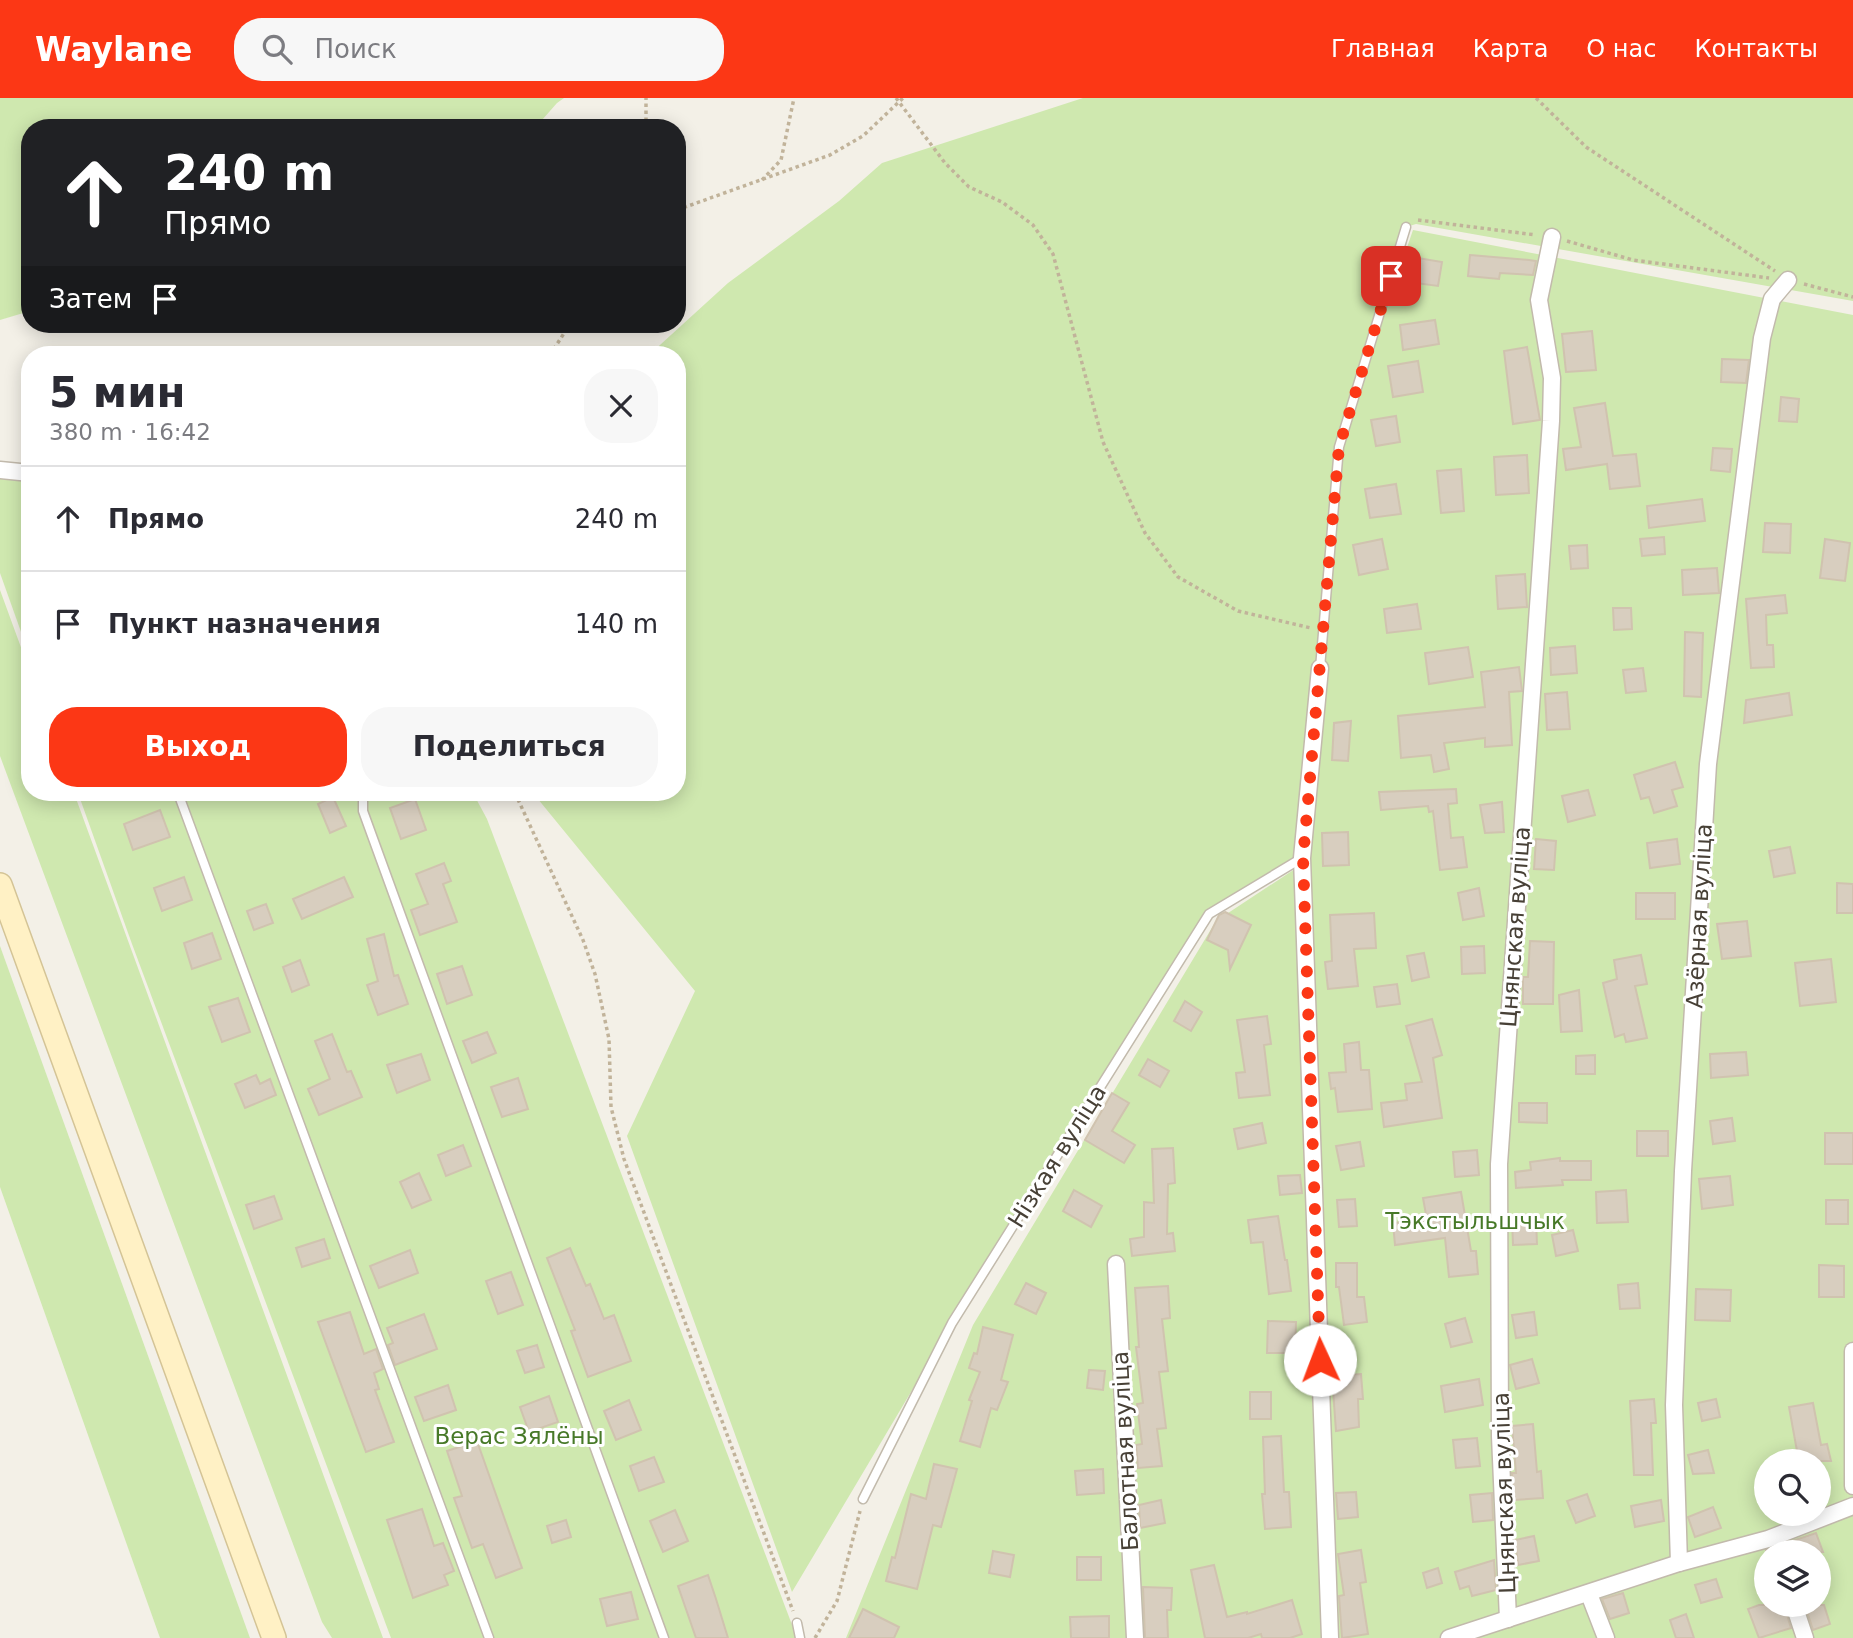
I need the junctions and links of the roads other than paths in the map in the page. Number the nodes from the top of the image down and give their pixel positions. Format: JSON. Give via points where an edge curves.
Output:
{"nodes":[{"id":1,"x":1406,"y":227,"type":"road end"},
{"id":2,"x":1552,"y":237,"type":"road end"},
{"id":3,"x":1788,"y":280,"type":"road end"},
{"id":4,"x":0,"y":470,"type":"edge"},
{"id":5,"x":21,"y":472,"type":"edge"},
{"id":6,"x":1320,"y":668,"type":"joint"},
{"id":7,"x":181,"y":801,"type":"edge"},
{"id":8,"x":363,"y":801,"type":"edge"},
{"id":9,"x":1303,"y":858,"type":"junction"},
{"id":10,"x":0,"y":885,"type":"edge"},
{"id":11,"x":1116,"y":1264,"type":"dead end"},
{"id":12,"x":1853,"y":1351,"type":"edge"},
{"id":13,"x":1853,"y":1486,"type":"edge"},
{"id":14,"x":863,"y":1499,"type":"road end"},
{"id":15,"x":1853,"y":1506,"type":"edge"},
{"id":16,"x":1782,"y":1540,"type":"edge"},
{"id":17,"x":1754,"y":1548,"type":"edge"},
{"id":18,"x":1679,"y":1563,"type":"junction"},
{"id":19,"x":1589,"y":1594,"type":"junction"},
{"id":20,"x":1798,"y":1617,"type":"edge"},
{"id":21,"x":1508,"y":1619,"type":"junction"},
{"id":22,"x":797,"y":1623,"type":"road end"},
{"id":23,"x":274,"y":1638,"type":"edge"},
{"id":24,"x":489,"y":1638,"type":"edge"},
{"id":25,"x":664,"y":1638,"type":"edge"},
{"id":26,"x":800,"y":1638,"type":"edge"},
{"id":27,"x":1135,"y":1638,"type":"edge"},
{"id":28,"x":1330,"y":1638,"type":"edge"},
{"id":29,"x":1449,"y":1638,"type":"edge"},
{"id":30,"x":1606,"y":1638,"type":"edge"},
{"id":31,"x":1805,"y":1638,"type":"edge"}],
"edges":[{"from":1,"to":6,"type":"lane","via":[[1339,447]]},
{"from":2,"to":21,"type":"street","name":"Цнянская вуліца","via":[[1539,300],[1552,379],[1551,421],[1499,1164],[1500,1436]]},
{"from":3,"to":18,"type":"street","name":"Азёрная вуліца","via":[[1772,299],[1762,338],[1708,764],[1674,1405]]},
{"from":4,"to":5,"type":"street"},
{"from":6,"to":9,"type":"street"},
{"from":7,"to":24,"type":"lane"},
{"from":8,"to":25,"type":"lane"},
{"from":9,"to":14,"type":"lane","name":"Нізкая вуліца","via":[[1209,914],[952,1323]]},
{"from":9,"to":28,"type":"street"},
{"from":10,"to":23,"type":"main road"},
{"from":11,"to":27,"type":"street","name":"Балотная вуліца"},
{"from":12,"to":13,"type":"street"},
{"from":15,"to":16,"type":"street"},
{"from":17,"to":18,"type":"street"},
{"from":18,"to":19,"type":"street"},
{"from":19,"to":21,"type":"street"},
{"from":19,"to":30,"type":"street"},
{"from":20,"to":31,"type":"street"},
{"from":21,"to":29,"type":"street"},
{"from":22,"to":26,"type":"lane"}]}
